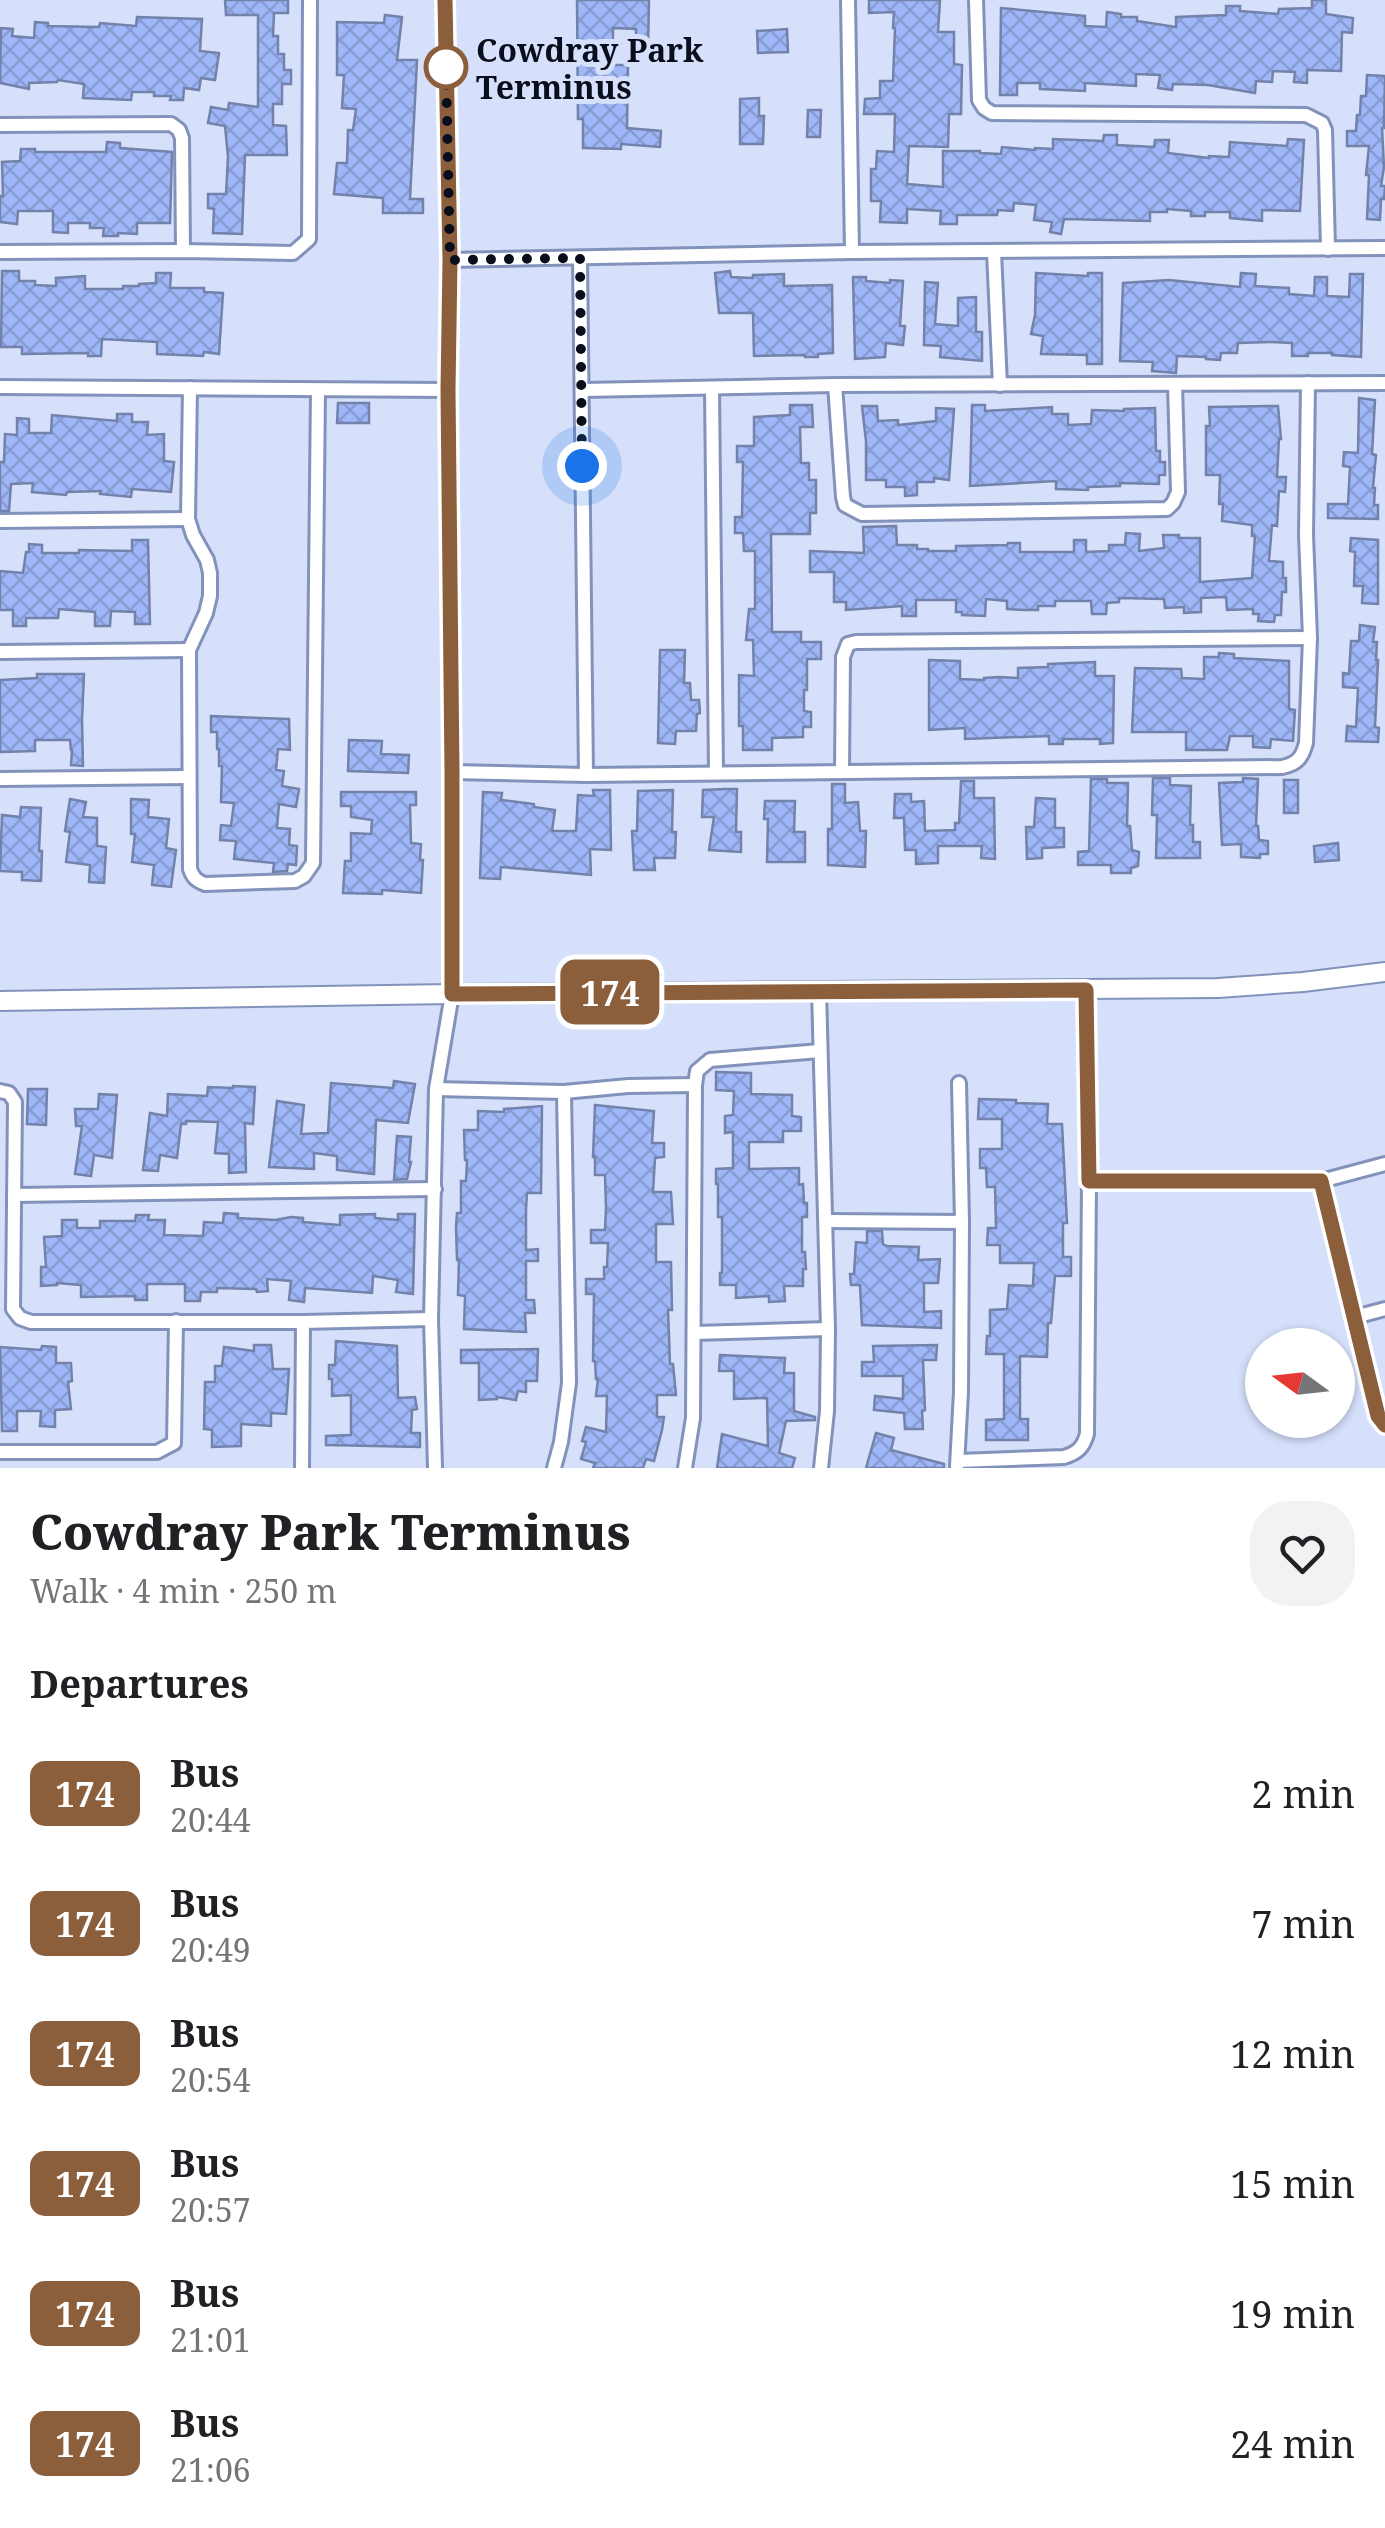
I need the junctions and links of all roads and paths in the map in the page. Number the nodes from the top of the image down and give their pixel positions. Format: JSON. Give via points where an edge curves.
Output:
{"nodes":[{"id":1,"x":310,"y":0,"type":"edge"},
{"id":2,"x":445,"y":0,"type":"edge"},
{"id":3,"x":848,"y":0,"type":"edge"},
{"id":4,"x":976,"y":0,"type":"edge"},
{"id":5,"x":0,"y":124,"type":"edge"},
{"id":6,"x":1385,"y":248,"type":"edge"},
{"id":7,"x":1328,"y":249,"type":"junction"},
{"id":8,"x":183,"y":251,"type":"junction"},
{"id":9,"x":0,"y":252,"type":"edge"},
{"id":10,"x":852,"y":252,"type":"junction"},
{"id":11,"x":994,"y":252,"type":"junction"},
{"id":12,"x":580,"y":258,"type":"junction"},
{"id":13,"x":450,"y":260,"type":"junction"},
{"id":14,"x":1308,"y":383,"type":"junction"},
{"id":15,"x":1385,"y":383,"type":"edge"},
{"id":16,"x":835,"y":385,"type":"junction"},
{"id":17,"x":1000,"y":385,"type":"junction"},
{"id":18,"x":1175,"y":385,"type":"junction"},
{"id":19,"x":0,"y":387,"type":"edge"},
{"id":20,"x":190,"y":388,"type":"junction"},
{"id":21,"x":712,"y":388,"type":"junction"},
{"id":22,"x":318,"y":390,"type":"junction"},
{"id":23,"x":448,"y":390,"type":"junction"},
{"id":24,"x":583,"y":390,"type":"junction"},
{"id":25,"x":188,"y":519,"type":"junction"},
{"id":26,"x":0,"y":521,"type":"edge"},
{"id":27,"x":1310,"y":638,"type":"junction"},
{"id":28,"x":189,"y":650,"type":"junction"},
{"id":29,"x":0,"y":652,"type":"edge"},
{"id":30,"x":452,"y":772,"type":"junction"},
{"id":31,"x":842,"y":772,"type":"junction"},
{"id":32,"x":716,"y":773,"type":"junction"},
{"id":33,"x":586,"y":775,"type":"junction"},
{"id":34,"x":189,"y":777,"type":"junction"},
{"id":35,"x":0,"y":779,"type":"edge"},
{"id":36,"x":1385,"y":972,"type":"edge"},
{"id":37,"x":818,"y":990,"type":"junction"},
{"id":38,"x":1086,"y":990,"type":"junction"},
{"id":39,"x":452,"y":994,"type":"junction"},
{"id":40,"x":0,"y":1001,"type":"edge"},
{"id":41,"x":820,"y":1051,"type":"junction"},
{"id":42,"x":960,"y":1083,"type":"dead end"},
{"id":43,"x":694,"y":1085,"type":"junction"},
{"id":44,"x":436,"y":1089,"type":"junction"},
{"id":45,"x":0,"y":1091,"type":"edge"},
{"id":46,"x":564,"y":1092,"type":"junction"},
{"id":47,"x":1385,"y":1164,"type":"edge"},
{"id":48,"x":1089,"y":1181,"type":"junction"},
{"id":49,"x":1321,"y":1181,"type":"junction"},
{"id":50,"x":434,"y":1190,"type":"junction"},
{"id":51,"x":14,"y":1196,"type":"junction"},
{"id":52,"x":826,"y":1221,"type":"junction"},
{"id":53,"x":962,"y":1222,"type":"junction"},
{"id":54,"x":1385,"y":1309,"type":"edge"},
{"id":55,"x":1355,"y":1317,"type":"junction"},
{"id":56,"x":431,"y":1319,"type":"junction"},
{"id":57,"x":176,"y":1322,"type":"junction"},
{"id":58,"x":303,"y":1322,"type":"junction"},
{"id":59,"x":828,"y":1329,"type":"junction"},
{"id":60,"x":694,"y":1333,"type":"junction"},
{"id":61,"x":1385,"y":1425,"type":"edge"},
{"id":62,"x":0,"y":1452,"type":"edge"},
{"id":63,"x":32,"y":1452,"type":"junction"},
{"id":64,"x":958,"y":1464,"type":"edge"},
{"id":65,"x":32,"y":1468,"type":"edge"},
{"id":66,"x":302,"y":1468,"type":"edge"},
{"id":67,"x":435,"y":1468,"type":"edge"},
{"id":68,"x":554,"y":1468,"type":"edge"},
{"id":69,"x":685,"y":1468,"type":"edge"},
{"id":70,"x":820,"y":1468,"type":"edge"}],
"edges":[{"from":1,"to":8,"type":"street","via":[[309,239],[293,253]]},
{"from":2,"to":13,"type":"street"},
{"from":3,"to":10,"type":"street"},
{"from":4,"to":7,"type":"street","via":[[980,100],[992,113],[1306,115],[1322,122]]},
{"from":5,"to":8,"type":"street","via":[[171,124],[182,138]]},
{"from":6,"to":7,"type":"street"},
{"from":7,"to":11,"type":"street"},
{"from":8,"to":9,"type":"street"},
{"from":10,"to":11,"type":"street"},
{"from":10,"to":12,"type":"street"},
{"from":11,"to":17,"type":"street"},
{"from":12,"to":13,"type":"street"},
{"from":12,"to":24,"type":"street"},
{"from":13,"to":23,"type":"street"},
{"from":14,"to":15,"type":"street"},
{"from":14,"to":18,"type":"street"},
{"from":14,"to":27,"type":"street"},
{"from":16,"to":17,"type":"street"},
{"from":16,"to":18,"type":"street","via":[[843,497],[862,514],[1167,509],[1178,492]]},
{"from":16,"to":21,"type":"street"},
{"from":17,"to":18,"type":"street"},
{"from":19,"to":20,"type":"street"},
{"from":20,"to":22,"type":"street"},
{"from":20,"to":25,"type":"street"},
{"from":21,"to":24,"type":"street"},
{"from":21,"to":32,"type":"street"},
{"from":22,"to":23,"type":"street"},
{"from":22,"to":34,"type":"street","via":[[310,869],[295,881],[198,881],[190,868]]},
{"from":23,"to":30,"type":"street"},
{"from":24,"to":33,"type":"street"},
{"from":25,"to":26,"type":"street"},
{"from":25,"to":28,"type":"street","via":[[210,573],[206,613]]},
{"from":27,"to":31,"type":"street","via":[[1306,743],[1294,765]]},
{"from":27,"to":31,"type":"street","via":[[848,644]]},
{"from":28,"to":29,"type":"street"},
{"from":28,"to":34,"type":"street"},
{"from":30,"to":33,"type":"street"},
{"from":30,"to":39,"type":"street"},
{"from":31,"to":32,"type":"street"},
{"from":32,"to":33,"type":"street"},
{"from":34,"to":35,"type":"street"},
{"from":36,"to":38,"type":"street","via":[[1218,988]]},
{"from":37,"to":38,"type":"street"},
{"from":37,"to":39,"type":"street"},
{"from":37,"to":41,"type":"street"},
{"from":38,"to":48,"type":"street"},
{"from":39,"to":40,"type":"street"},
{"from":39,"to":44,"type":"street"},
{"from":41,"to":43,"type":"street","via":[[710,1060],[697,1071]]},
{"from":41,"to":52,"type":"street"},
{"from":42,"to":53,"type":"street"},
{"from":43,"to":46,"type":"street"},
{"from":43,"to":60,"type":"street"},
{"from":44,"to":46,"type":"street"},
{"from":44,"to":50,"type":"street"},
{"from":45,"to":51,"type":"street","via":[[15,1102]]},
{"from":46,"to":68,"type":"street","via":[[569,1383]]},
{"from":47,"to":49,"type":"street"},
{"from":48,"to":49,"type":"street"},
{"from":48,"to":64,"type":"street","via":[[1083,1446],[1064,1457]]},
{"from":49,"to":55,"type":"street"},
{"from":50,"to":51,"type":"street"},
{"from":50,"to":56,"type":"street"},
{"from":51,"to":57,"type":"street","via":[[14,1309],[20,1318]]},
{"from":52,"to":53,"type":"street"},
{"from":52,"to":59,"type":"street"},
{"from":53,"to":64,"type":"street"},
{"from":54,"to":55,"type":"street"},
{"from":55,"to":61,"type":"street"},
{"from":56,"to":58,"type":"street"},
{"from":56,"to":67,"type":"street"},
{"from":57,"to":58,"type":"street"},
{"from":57,"to":63,"type":"street","via":[[174,1443],[157,1452]]},
{"from":58,"to":66,"type":"street"},
{"from":59,"to":60,"type":"street"},
{"from":59,"to":70,"type":"street"},
{"from":60,"to":69,"type":"street"},
{"from":62,"to":63,"type":"street"},
{"from":63,"to":65,"type":"street"}]}
